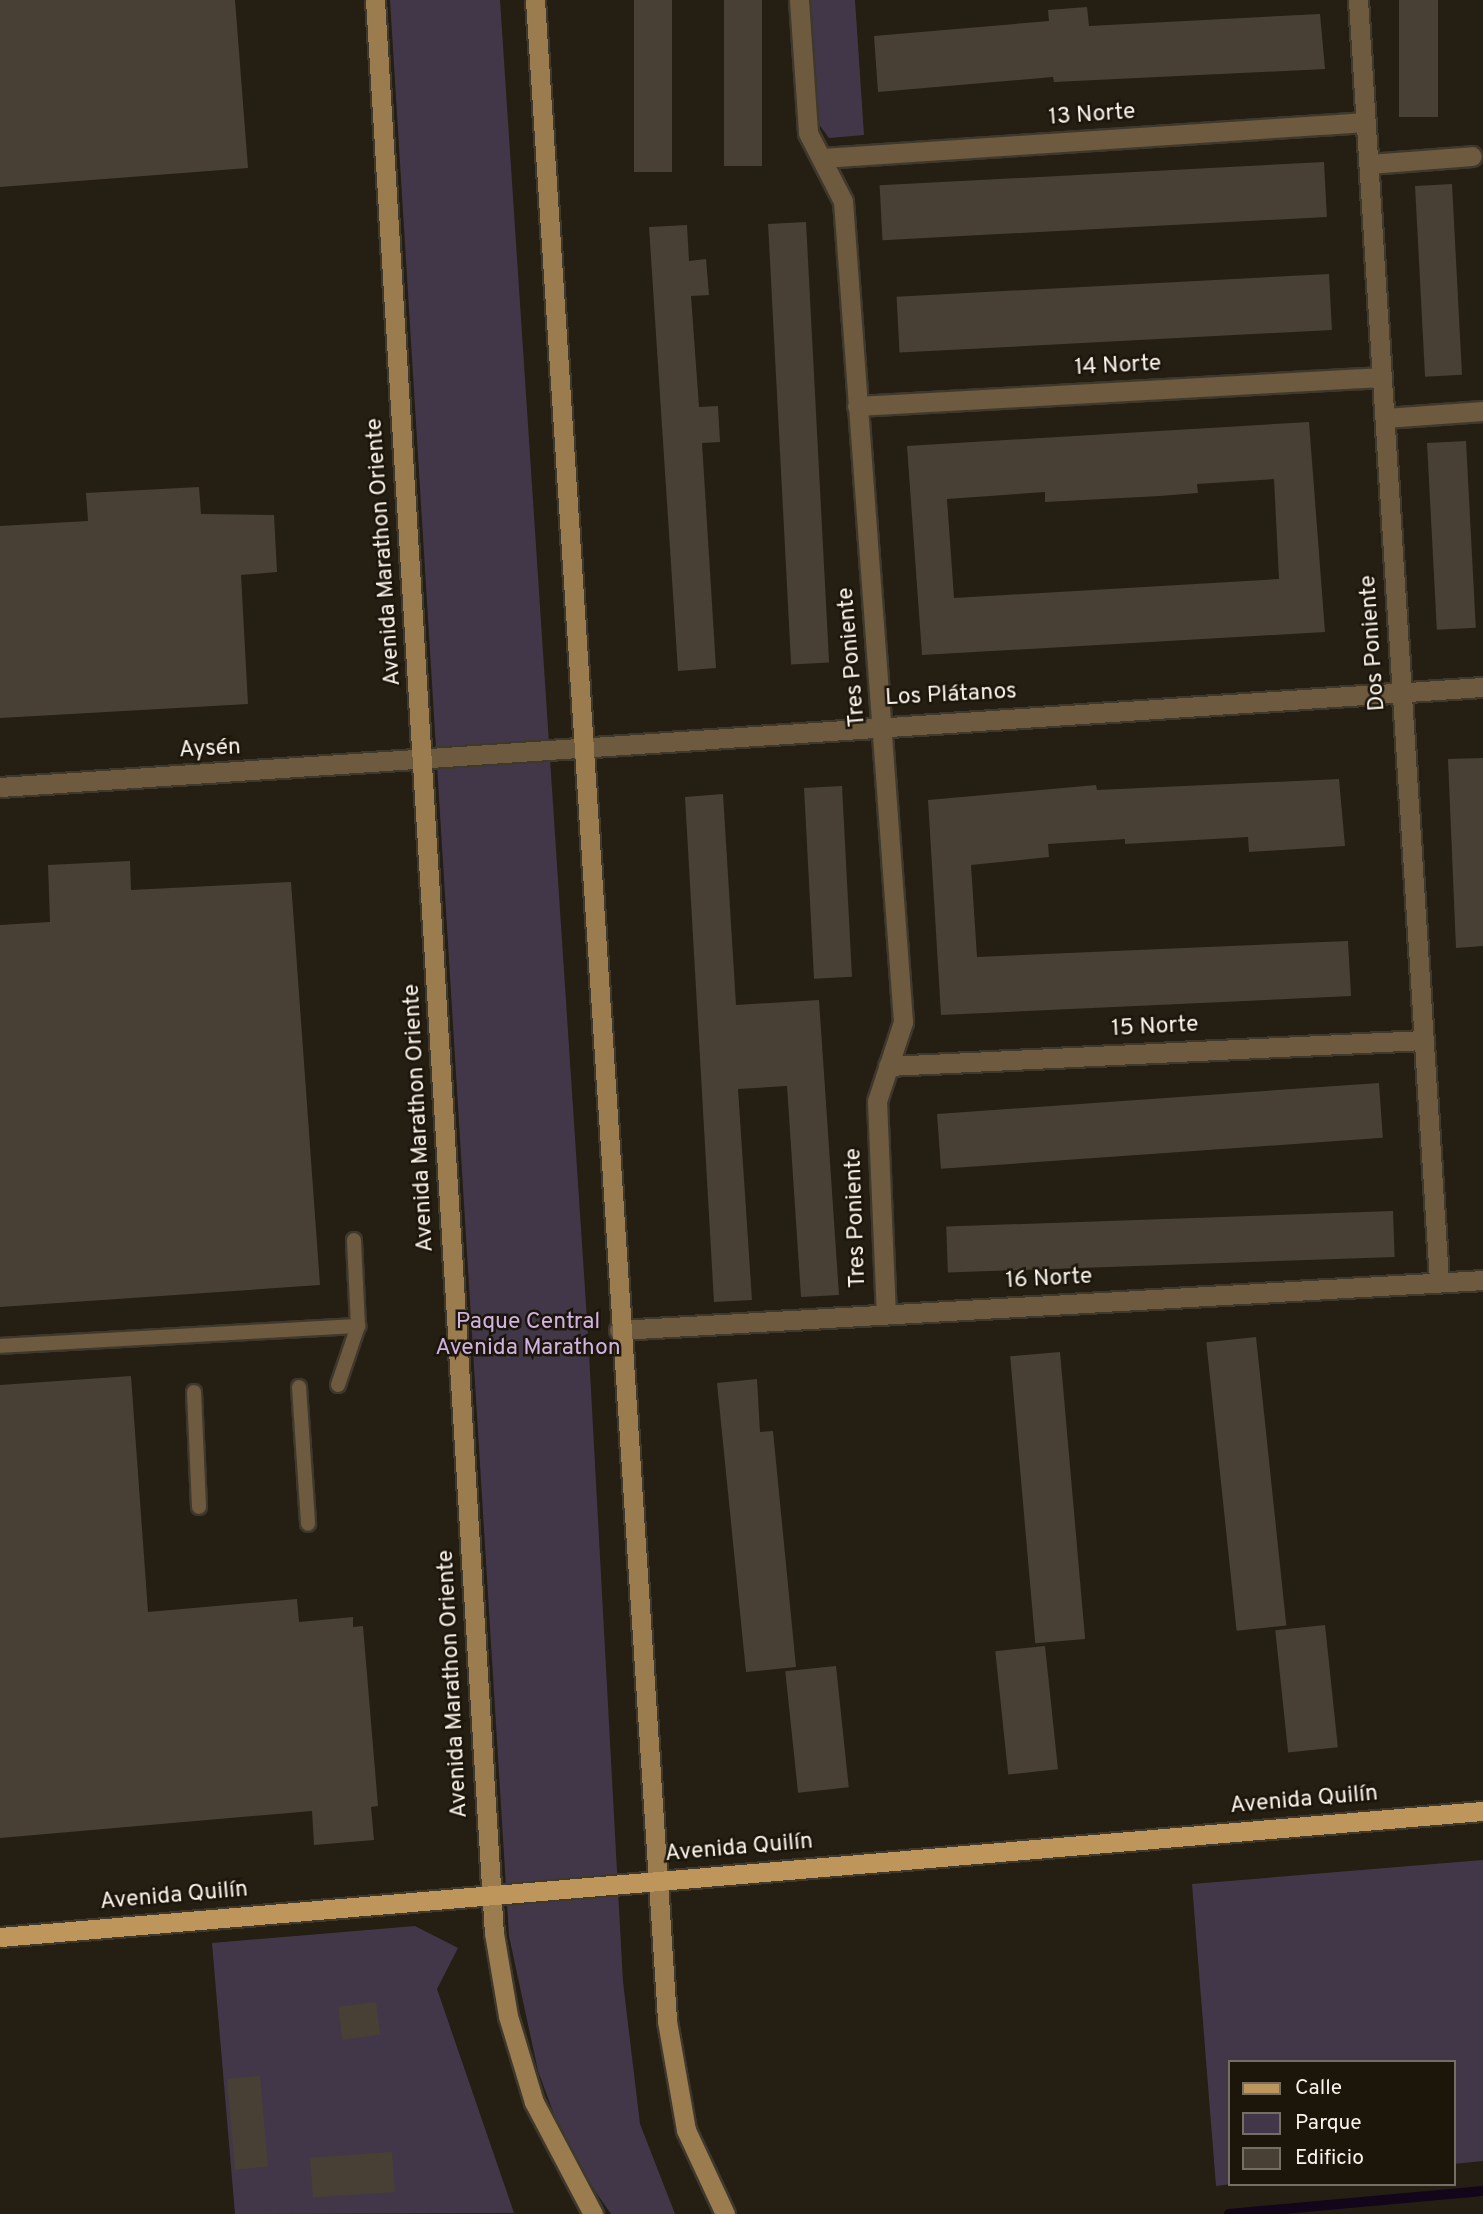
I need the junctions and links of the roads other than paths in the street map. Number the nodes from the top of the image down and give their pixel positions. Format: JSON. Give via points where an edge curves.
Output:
{"nodes":[{"id":1,"x":375,"y":0,"type":"edge"},
{"id":2,"x":535,"y":0,"type":"edge"},
{"id":3,"x":799,"y":0,"type":"edge"},
{"id":4,"x":1358,"y":0,"type":"edge"},
{"id":5,"x":1366,"y":122,"type":"junction"},
{"id":6,"x":1472,"y":156,"type":"dead end"},
{"id":7,"x":822,"y":158,"type":"junction"},
{"id":8,"x":1369,"y":164,"type":"junction"},
{"id":9,"x":1382,"y":377,"type":"junction"},
{"id":10,"x":857,"y":406,"type":"junction"},
{"id":11,"x":1483,"y":411,"type":"edge"},
{"id":12,"x":1385,"y":418,"type":"junction"},
{"id":13,"x":1483,"y":687,"type":"edge"},
{"id":14,"x":1402,"y":692,"type":"junction"},
{"id":15,"x":883,"y":724,"type":"junction"},
{"id":16,"x":583,"y":747,"type":"junction"},
{"id":17,"x":423,"y":761,"type":"junction"},
{"id":18,"x":0,"y":787,"type":"edge"},
{"id":19,"x":1424,"y":1040,"type":"junction"},
{"id":20,"x":888,"y":1066,"type":"junction"},
{"id":21,"x":354,"y":1240,"type":"dead end"},
{"id":22,"x":1483,"y":1280,"type":"edge"},
{"id":23,"x":1439,"y":1282,"type":"junction"},
{"id":24,"x":886,"y":1314,"type":"junction"},
{"id":25,"x":358,"y":1326,"type":"junction"},
{"id":26,"x":619,"y":1330,"type":"junction"},
{"id":27,"x":0,"y":1346,"type":"edge"},
{"id":28,"x":338,"y":1384,"type":"dead end"},
{"id":29,"x":299,"y":1387,"type":"dead end"},
{"id":30,"x":194,"y":1392,"type":"dead end"},
{"id":31,"x":199,"y":1507,"type":"dead end"},
{"id":32,"x":308,"y":1524,"type":"dead end"},
{"id":33,"x":1483,"y":1811,"type":"edge"},
{"id":34,"x":657,"y":1881,"type":"junction"},
{"id":35,"x":491,"y":1893,"type":"junction"},
{"id":36,"x":0,"y":1937,"type":"edge"},
{"id":37,"x":593,"y":2214,"type":"edge"},
{"id":38,"x":725,"y":2214,"type":"edge"}],
"edges":[{"from":1,"to":17,"type":"main road","name":"Avenida Marathon Oriente"},
{"from":2,"to":16,"type":"main road"},
{"from":3,"to":7,"type":"street","name":"Tres Poniente","via":[[808,133]]},
{"from":4,"to":5,"type":"street","name":"Dos Poniente"},
{"from":5,"to":7,"type":"street","name":"13 Norte"},
{"from":5,"to":8,"type":"street","name":"Dos Poniente"},
{"from":6,"to":8,"type":"street"},
{"from":7,"to":10,"type":"street","name":"Tres Poniente","via":[[843,201]]},
{"from":8,"to":9,"type":"street","name":"Dos Poniente"},
{"from":9,"to":10,"type":"street","name":"14 Norte"},
{"from":9,"to":12,"type":"street","name":"Dos Poniente"},
{"from":10,"to":15,"type":"street","name":"Tres Poniente"},
{"from":11,"to":12,"type":"street"},
{"from":12,"to":14,"type":"street","name":"Dos Poniente"},
{"from":13,"to":14,"type":"street","name":"Los Plátanos"},
{"from":14,"to":15,"type":"street","name":"Los Plátanos"},
{"from":14,"to":19,"type":"street","name":"Dos Poniente"},
{"from":15,"to":16,"type":"street","name":"Los Plátanos"},
{"from":15,"to":20,"type":"street","name":"Tres Poniente","via":[[903,1022]]},
{"from":16,"to":17,"type":"street","name":"Los Plátanos"},
{"from":16,"to":26,"type":"main road"},
{"from":17,"to":18,"type":"street","name":"Aysén"},
{"from":17,"to":35,"type":"main road","name":"Avenida Marathon Oriente"},
{"from":19,"to":20,"type":"street","name":"15 Norte"},
{"from":19,"to":23,"type":"street","name":"Dos Poniente"},
{"from":20,"to":24,"type":"street","name":"Tres Poniente","via":[[877,1101]]},
{"from":21,"to":25,"type":"lane"},
{"from":22,"to":23,"type":"street","name":"16 Norte"},
{"from":23,"to":24,"type":"street","name":"16 Norte"},
{"from":24,"to":26,"type":"street","name":"16 Norte"},
{"from":25,"to":27,"type":"lane"},
{"from":25,"to":28,"type":"lane"},
{"from":26,"to":34,"type":"main road"},
{"from":29,"to":32,"type":"lane"},
{"from":30,"to":31,"type":"lane"},
{"from":33,"to":34,"type":"main road","name":"Avenida Quilín"},
{"from":34,"to":35,"type":"main road","name":"Avenida Quilín"},
{"from":34,"to":38,"type":"main road","via":[[676,2091],[700,2167]]},
{"from":35,"to":36,"type":"main road","name":"Avenida Quilín"},
{"from":35,"to":37,"type":"main road","name":"Avenida Marathon Oriente","via":[[517,2054],[554,2148]]}]}
